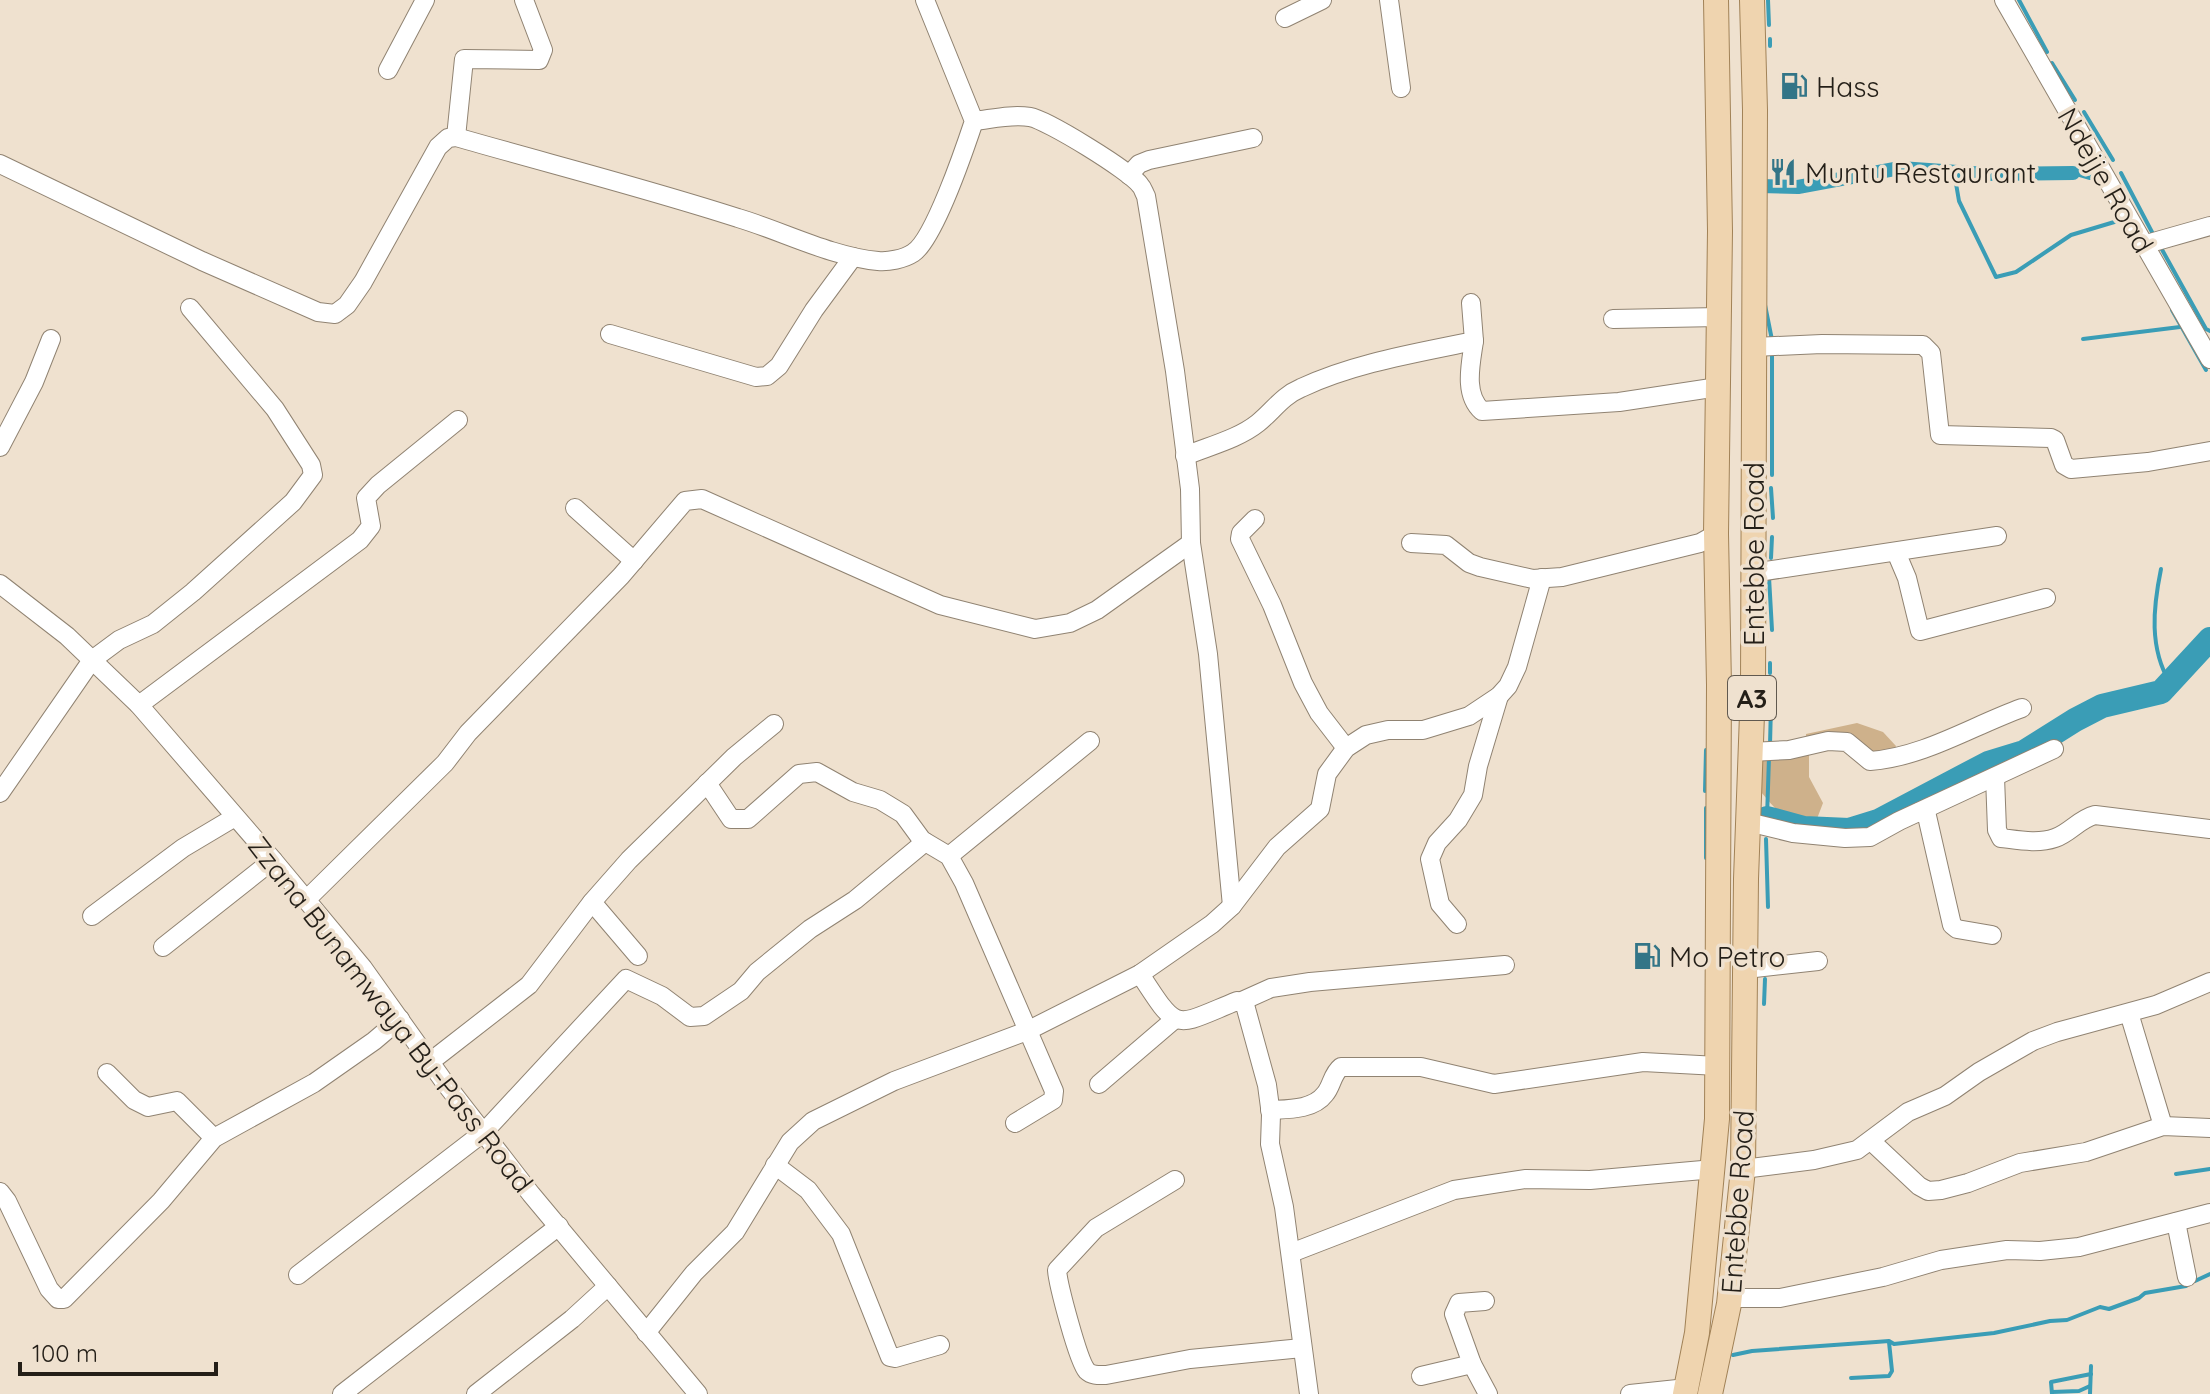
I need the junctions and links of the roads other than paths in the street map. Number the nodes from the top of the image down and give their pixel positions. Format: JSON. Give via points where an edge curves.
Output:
{"nodes":[{"id":1,"x":425,"y":0,"type":"edge"},
{"id":2,"x":524,"y":0,"type":"edge"},
{"id":3,"x":925,"y":0,"type":"edge"},
{"id":4,"x":1322,"y":0,"type":"edge"},
{"id":5,"x":1389,"y":0,"type":"edge"},
{"id":6,"x":1716,"y":0,"type":"edge"},
{"id":7,"x":1752,"y":0,"type":"edge"},
{"id":8,"x":2004,"y":0,"type":"edge"},
{"id":9,"x":1285,"y":18,"type":"dead end"},
{"id":10,"x":388,"y":70,"type":"dead end"},
{"id":11,"x":1401,"y":88,"type":"dead end"},
{"id":12,"x":974,"y":121,"type":"junction"},
{"id":13,"x":456,"y":137,"type":"junction"},
{"id":14,"x":1253,"y":138,"type":"dead end"},
{"id":15,"x":0,"y":164,"type":"edge"},
{"id":16,"x":1129,"y":175,"type":"junction"},
{"id":17,"x":2210,"y":226,"type":"edge"},
{"id":18,"x":2143,"y":245,"type":"junction"},
{"id":19,"x":853,"y":257,"type":"junction"},
{"id":20,"x":1471,"y":303,"type":"dead end"},
{"id":21,"x":190,"y":308,"type":"dead end"},
{"id":22,"x":1719,"y":317,"type":"junction"},
{"id":23,"x":1613,"y":319,"type":"dead end"},
{"id":24,"x":610,"y":334,"type":"dead end"},
{"id":25,"x":51,"y":339,"type":"dead end"},
{"id":26,"x":1474,"y":341,"type":"junction"},
{"id":27,"x":1754,"y":347,"type":"junction"},
{"id":28,"x":2210,"y":359,"type":"edge"},
{"id":29,"x":1718,"y":387,"type":"junction"},
{"id":30,"x":458,"y":420,"type":"dead end"},
{"id":31,"x":0,"y":447,"type":"edge"},
{"id":32,"x":2210,"y":451,"type":"edge"},
{"id":33,"x":1185,"y":456,"type":"junction"},
{"id":34,"x":575,"y":508,"type":"dead end"},
{"id":35,"x":1255,"y":519,"type":"dead end"},
{"id":36,"x":1716,"y":534,"type":"junction"},
{"id":37,"x":1997,"y":536,"type":"dead end"},
{"id":38,"x":1191,"y":543,"type":"junction"},
{"id":39,"x":1411,"y":543,"type":"dead end"},
{"id":40,"x":1896,"y":552,"type":"junction"},
{"id":41,"x":634,"y":561,"type":"junction"},
{"id":42,"x":1752,"y":573,"type":"junction"},
{"id":43,"x":1542,"y":578,"type":"junction"},
{"id":44,"x":0,"y":584,"type":"edge"},
{"id":45,"x":2046,"y":598,"type":"dead end"},
{"id":46,"x":1718,"y":622,"type":"junction"},
{"id":47,"x":1753,"y":625,"type":"junction"},
{"id":48,"x":92,"y":660,"type":"junction"},
{"id":49,"x":1499,"y":696,"type":"junction"},
{"id":50,"x":139,"y":705,"type":"junction"},
{"id":51,"x":2022,"y":708,"type":"dead end"},
{"id":52,"x":774,"y":724,"type":"dead end"},
{"id":53,"x":1090,"y":741,"type":"dead end"},
{"id":54,"x":1346,"y":748,"type":"junction"},
{"id":55,"x":2054,"y":749,"type":"dead end"},
{"id":56,"x":1750,"y":752,"type":"junction"},
{"id":57,"x":1995,"y":777,"type":"junction"},
{"id":58,"x":707,"y":783,"type":"junction"},
{"id":59,"x":0,"y":793,"type":"edge"},
{"id":60,"x":1919,"y":812,"type":"junction"},
{"id":61,"x":235,"y":817,"type":"junction"},
{"id":62,"x":1748,"y":822,"type":"junction"},
{"id":63,"x":2210,"y":829,"type":"edge"},
{"id":64,"x":925,"y":842,"type":"junction"},
{"id":65,"x":949,"y":856,"type":"junction"},
{"id":66,"x":273,"y":860,"type":"junction"},
{"id":67,"x":306,"y":900,"type":"junction"},
{"id":68,"x":592,"y":902,"type":"junction"},
{"id":69,"x":1232,"y":906,"type":"junction"},
{"id":70,"x":92,"y":916,"type":"dead end"},
{"id":71,"x":1457,"y":924,"type":"dead end"},
{"id":72,"x":1992,"y":935,"type":"dead end"},
{"id":73,"x":163,"y":947,"type":"dead end"},
{"id":74,"x":638,"y":956,"type":"dead end"},
{"id":75,"x":1818,"y":961,"type":"dead end"},
{"id":76,"x":1505,"y":965,"type":"dead end"},
{"id":77,"x":1746,"y":969,"type":"junction"},
{"id":78,"x":1140,"y":974,"type":"junction"},
{"id":79,"x":2210,"y":982,"type":"edge"},
{"id":80,"x":1242,"y":1001,"type":"junction"},
{"id":81,"x":2129,"y":1013,"type":"junction"},
{"id":82,"x":400,"y":1019,"type":"junction"},
{"id":83,"x":1175,"y":1019,"type":"junction"},
{"id":84,"x":1027,"y":1031,"type":"junction"},
{"id":85,"x":430,"y":1062,"type":"junction"},
{"id":86,"x":1718,"y":1066,"type":"junction"},
{"id":87,"x":107,"y":1073,"type":"dead end"},
{"id":88,"x":1099,"y":1084,"type":"dead end"},
{"id":89,"x":1270,"y":1110,"type":"junction"},
{"id":90,"x":1015,"y":1123,"type":"dead end"},
{"id":91,"x":2163,"y":1126,"type":"junction"},
{"id":92,"x":2210,"y":1128,"type":"edge"},
{"id":93,"x":484,"y":1132,"type":"junction"},
{"id":94,"x":214,"y":1138,"type":"junction"},
{"id":95,"x":1871,"y":1141,"type":"junction"},
{"id":96,"x":775,"y":1165,"type":"junction"},
{"id":97,"x":1714,"y":1169,"type":"junction"},
{"id":98,"x":1743,"y":1169,"type":"junction"},
{"id":99,"x":1175,"y":1180,"type":"dead end"},
{"id":100,"x":0,"y":1192,"type":"edge"},
{"id":101,"x":2210,"y":1213,"type":"edge"},
{"id":102,"x":2176,"y":1222,"type":"junction"},
{"id":103,"x":559,"y":1226,"type":"junction"},
{"id":104,"x":1291,"y":1253,"type":"junction"},
{"id":105,"x":298,"y":1275,"type":"dead end"},
{"id":106,"x":2187,"y":1277,"type":"dead end"},
{"id":107,"x":608,"y":1286,"type":"junction"},
{"id":108,"x":1730,"y":1298,"type":"junction"},
{"id":109,"x":1485,"y":1301,"type":"dead end"},
{"id":110,"x":646,"y":1333,"type":"junction"},
{"id":111,"x":940,"y":1345,"type":"dead end"},
{"id":112,"x":1302,"y":1348,"type":"junction"},
{"id":113,"x":1472,"y":1364,"type":"junction"},
{"id":114,"x":1421,"y":1376,"type":"dead end"},
{"id":115,"x":1694,"y":1392,"type":"edge"},
{"id":116,"x":342,"y":1394,"type":"edge"},
{"id":117,"x":476,"y":1394,"type":"edge"},
{"id":118,"x":698,"y":1394,"type":"edge"},
{"id":119,"x":1309,"y":1394,"type":"edge"},
{"id":120,"x":1488,"y":1394,"type":"edge"},
{"id":121,"x":1630,"y":1394,"type":"edge"}],
"edges":[{"from":1,"to":10,"type":"street"},
{"from":2,"to":13,"type":"street","via":[[543,50],[539,60],[464,59]]},
{"from":3,"to":12,"type":"street"},
{"from":4,"to":9,"type":"street"},
{"from":5,"to":11,"type":"street"},
{"from":6,"to":22,"type":"main road","name":"Entebbe Road","number":"A3"},
{"from":7,"to":27,"type":"main road","name":"Entebbe Road","number":"A3"},
{"from":8,"to":18,"type":"street","name":"Ndejje Road"},
{"from":12,"to":16,"type":"street","via":[[1032,117]]},
{"from":12,"to":19,"type":"street","via":[[953,183],[916,252],[880,262]]},
{"from":13,"to":15,"type":"street","via":[[438,147],[363,282],[335,314],[318,312],[202,261]]},
{"from":13,"to":19,"type":"street","via":[[735,217]]},
{"from":14,"to":16,"type":"street","via":[[1149,160]]},
{"from":16,"to":33,"type":"street","via":[[1142,187],[1150,215]]},
{"from":17,"to":18,"type":"street"},
{"from":18,"to":28,"type":"street","name":"Ndejje Road"},
{"from":19,"to":24,"type":"street","via":[[767,376]]},
{"from":20,"to":26,"type":"street"},
{"from":21,"to":48,"type":"street","via":[[275,409],[313,475],[293,502],[193,592],[153,624]]},
{"from":22,"to":23,"type":"street"},
{"from":22,"to":29,"type":"main road","name":"Entebbe Road","number":"A3"},
{"from":25,"to":31,"type":"street"},
{"from":26,"to":29,"type":"street","via":[[1469,381],[1482,411],[1619,402]]},
{"from":26,"to":33,"type":"street","via":[[1315,382],[1284,397],[1257,424]]},
{"from":27,"to":32,"type":"street","via":[[1923,345],[1932,357],[1940,435],[2051,438],[2071,469]]},
{"from":27,"to":42,"type":"main road","name":"Entebbe Road","number":"A3"},
{"from":29,"to":36,"type":"main road","name":"Entebbe Road","number":"A3"},
{"from":30,"to":50,"type":"street","via":[[366,498],[371,526],[360,540]]},
{"from":33,"to":38,"type":"street"},
{"from":34,"to":41,"type":"street"},
{"from":35,"to":54,"type":"street","via":[[1243,528],[1240,539],[1303,683]]},
{"from":36,"to":43,"type":"street","via":[[1700,543]]},
{"from":36,"to":46,"type":"main road","name":"Entebbe Road","number":"A3"},
{"from":37,"to":40,"type":"street"},
{"from":38,"to":41,"type":"street","via":[[1097,610],[1070,623],[1035,629],[940,605],[702,499],[685,501]]},
{"from":38,"to":69,"type":"street","via":[[1208,654]]},
{"from":39,"to":43,"type":"street","via":[[1446,545],[1480,567]]},
{"from":40,"to":42,"type":"street"},
{"from":40,"to":45,"type":"street","via":[[1920,631]]},
{"from":41,"to":67,"type":"street","via":[[445,763]]},
{"from":42,"to":47,"type":"main road","name":"Entebbe Road","number":"A3"},
{"from":43,"to":49,"type":"street","via":[[1517,667]]},
{"from":44,"to":48,"type":"street","name":"Zzana Bunamwaya By-Pass Road"},
{"from":46,"to":47,"type":"main road"},
{"from":46,"to":86,"type":"main road","name":"Entebbe Road","number":"A3"},
{"from":47,"to":56,"type":"main road","name":"Entebbe Road","number":"A3"},
{"from":48,"to":50,"type":"street","name":"Zzana Bunamwaya By-Pass Road"},
{"from":48,"to":59,"type":"street"},
{"from":49,"to":54,"type":"street","via":[[1469,716],[1423,730],[1366,735]]},
{"from":49,"to":71,"type":"street","via":[[1473,795],[1430,859],[1440,904]]},
{"from":50,"to":61,"type":"street","name":"Zzana Bunamwaya By-Pass Road"},
{"from":51,"to":56,"type":"street","via":[[1938,746],[1884,760],[1870,761],[1847,742]]},
{"from":52,"to":58,"type":"street"},
{"from":53,"to":65,"type":"street"},
{"from":54,"to":69,"type":"street","via":[[1327,774],[1320,809],[1277,847]]},
{"from":55,"to":57,"type":"street"},
{"from":56,"to":62,"type":"main road","name":"Entebbe Road","number":"A3"},
{"from":57,"to":60,"type":"street"},
{"from":57,"to":63,"type":"street","via":[[2001,838],[2057,838],[2095,815]]},
{"from":58,"to":64,"type":"street","via":[[737,821],[748,819],[799,774],[817,772],[903,814]]},
{"from":58,"to":68,"type":"street"},
{"from":60,"to":62,"type":"street","via":[[1870,837],[1793,833]]},
{"from":60,"to":72,"type":"street","via":[[1927,816],[1952,925]]},
{"from":61,"to":66,"type":"street","name":"Zzana Bunamwaya By-Pass Road"},
{"from":61,"to":70,"type":"street","via":[[183,848]]},
{"from":62,"to":77,"type":"main road","name":"Entebbe Road","number":"A3"},
{"from":64,"to":65,"type":"street"},
{"from":64,"to":93,"type":"street","via":[[704,1016],[690,1017],[626,979]]},
{"from":65,"to":84,"type":"street"},
{"from":66,"to":67,"type":"street","name":"Zzana Bunamwaya By-Pass Road"},
{"from":66,"to":73,"type":"street"},
{"from":67,"to":82,"type":"street","name":"Zzana Bunamwaya By-Pass Road"},
{"from":68,"to":74,"type":"street"},
{"from":68,"to":85,"type":"street","via":[[529,985]]},
{"from":69,"to":78,"type":"street"},
{"from":75,"to":77,"type":"street"},
{"from":76,"to":80,"type":"street","via":[[1310,982],[1271,988]]},
{"from":77,"to":98,"type":"main road","name":"Entebbe Road","number":"A3"},
{"from":78,"to":83,"type":"street"},
{"from":78,"to":84,"type":"street"},
{"from":79,"to":81,"type":"street"},
{"from":80,"to":83,"type":"street","via":[[1191,1021]]},
{"from":80,"to":89,"type":"street","via":[[1253,1025]]},
{"from":81,"to":91,"type":"street"},
{"from":81,"to":95,"type":"street","via":[[2033,1041],[1945,1096],[1908,1112]]},
{"from":82,"to":85,"type":"street","name":"Zzana Bunamwaya By-Pass Road"},
{"from":82,"to":94,"type":"street","via":[[314,1083]]},
{"from":83,"to":88,"type":"street"},
{"from":84,"to":90,"type":"street","via":[[1055,1096]]},
{"from":84,"to":96,"type":"street","via":[[894,1081],[813,1121]]},
{"from":85,"to":93,"type":"street","name":"Zzana Bunamwaya By-Pass Road"},
{"from":86,"to":89,"type":"street","via":[[1643,1062],[1494,1084],[1421,1067],[1341,1067],[1325,1095],[1312,1104]]},
{"from":86,"to":97,"type":"main road","name":"Entebbe Road","number":"A3"},
{"from":87,"to":94,"type":"street","via":[[148,1107],[177,1101]]},
{"from":89,"to":104,"type":"street","via":[[1270,1144]]},
{"from":91,"to":92,"type":"street"},
{"from":91,"to":95,"type":"street","via":[[2086,1152],[2020,1163],[1928,1191]]},
{"from":93,"to":103,"type":"street","name":"Zzana Bunamwaya By-Pass Road"},
{"from":93,"to":105,"type":"street"},
{"from":94,"to":100,"type":"street","via":[[161,1201],[64,1299],[49,1289]]},
{"from":95,"to":98,"type":"street","via":[[1826,1157]]},
{"from":96,"to":110,"type":"street","via":[[735,1232]]},
{"from":96,"to":111,"type":"street","via":[[808,1190],[841,1234],[890,1357]]},
{"from":97,"to":104,"type":"street","via":[[1590,1180],[1526,1179],[1454,1190]]},
{"from":97,"to":115,"type":"main road","name":"Entebbe Road","number":"A3"},
{"from":98,"to":108,"type":"main road","name":"Entebbe Road","number":"A3"},
{"from":99,"to":112,"type":"street","via":[[1096,1228],[1057,1270],[1088,1371],[1106,1375],[1190,1359]]},
{"from":101,"to":102,"type":"street"},
{"from":102,"to":106,"type":"street"},
{"from":102,"to":108,"type":"street","via":[[2079,1247],[1941,1260],[1780,1298]]},
{"from":103,"to":107,"type":"street","name":"Zzana Bunamwaya By-Pass Road"},
{"from":103,"to":116,"type":"street"},
{"from":104,"to":112,"type":"street"},
{"from":107,"to":110,"type":"street","name":"Zzana Bunamwaya By-Pass Road"},
{"from":107,"to":117,"type":"street"},
{"from":108,"to":115,"type":"main road","name":"Entebbe Road","number":"A3"},
{"from":109,"to":113,"type":"street","via":[[1455,1307]]},
{"from":110,"to":118,"type":"street","name":"Zzana Bunamwaya By-Pass Road"},
{"from":112,"to":119,"type":"street"},
{"from":113,"to":114,"type":"street"},
{"from":113,"to":120,"type":"street"},
{"from":115,"to":121,"type":"street"}]}
